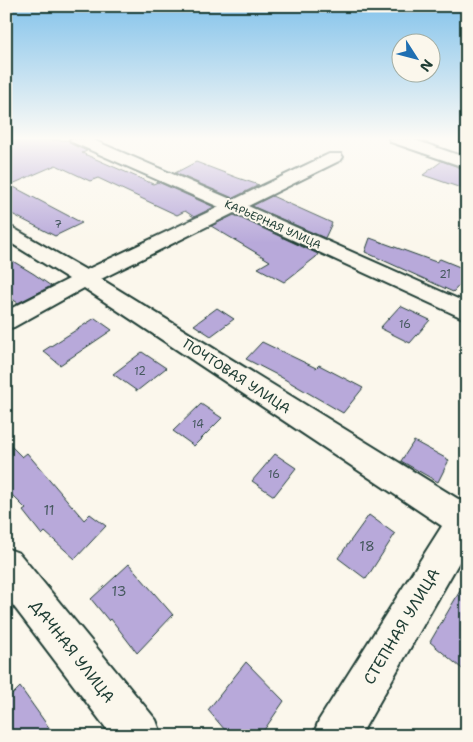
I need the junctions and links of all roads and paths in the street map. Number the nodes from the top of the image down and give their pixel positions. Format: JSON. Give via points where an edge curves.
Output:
{"nodes":[{"id":1,"x":156,"y":174,"type":"edge"},
{"id":2,"x":299,"y":174,"type":"edge"},
{"id":3,"x":233,"y":206,"type":"junction"},
{"id":4,"x":6,"y":232,"type":"edge"},
{"id":5,"x":85,"y":279,"type":"junction"},
{"id":6,"x":467,"y":312,"type":"edge"},
{"id":7,"x":6,"y":321,"type":"edge"},
{"id":8,"x":466,"y":520,"type":"edge"},
{"id":9,"x":6,"y":566,"type":"edge"},
{"id":10,"x":140,"y":736,"type":"edge"},
{"id":11,"x":335,"y":736,"type":"edge"}],
"edges":[{"from":1,"to":3,"type":"street","name":"КАРЬЕРНАЯ УЛИЦА"},
{"from":2,"to":3,"type":"street"},
{"from":3,"to":5,"type":"street"},
{"from":3,"to":6,"type":"street","name":"КАРЬЕРНАЯ УЛИЦА"},
{"from":4,"to":5,"type":"street","name":"ПОЧТОВАЯ УЛИЦА"},
{"from":5,"to":7,"type":"street"},
{"from":5,"to":8,"type":"street","name":"ПОЧТОВАЯ УЛИЦА"},
{"from":8,"to":11,"type":"street","name":"СТЕПНАЯ УЛИЦА"},
{"from":9,"to":10,"type":"street","name":"ДАЧНАЯ УЛИЦА"}]}
